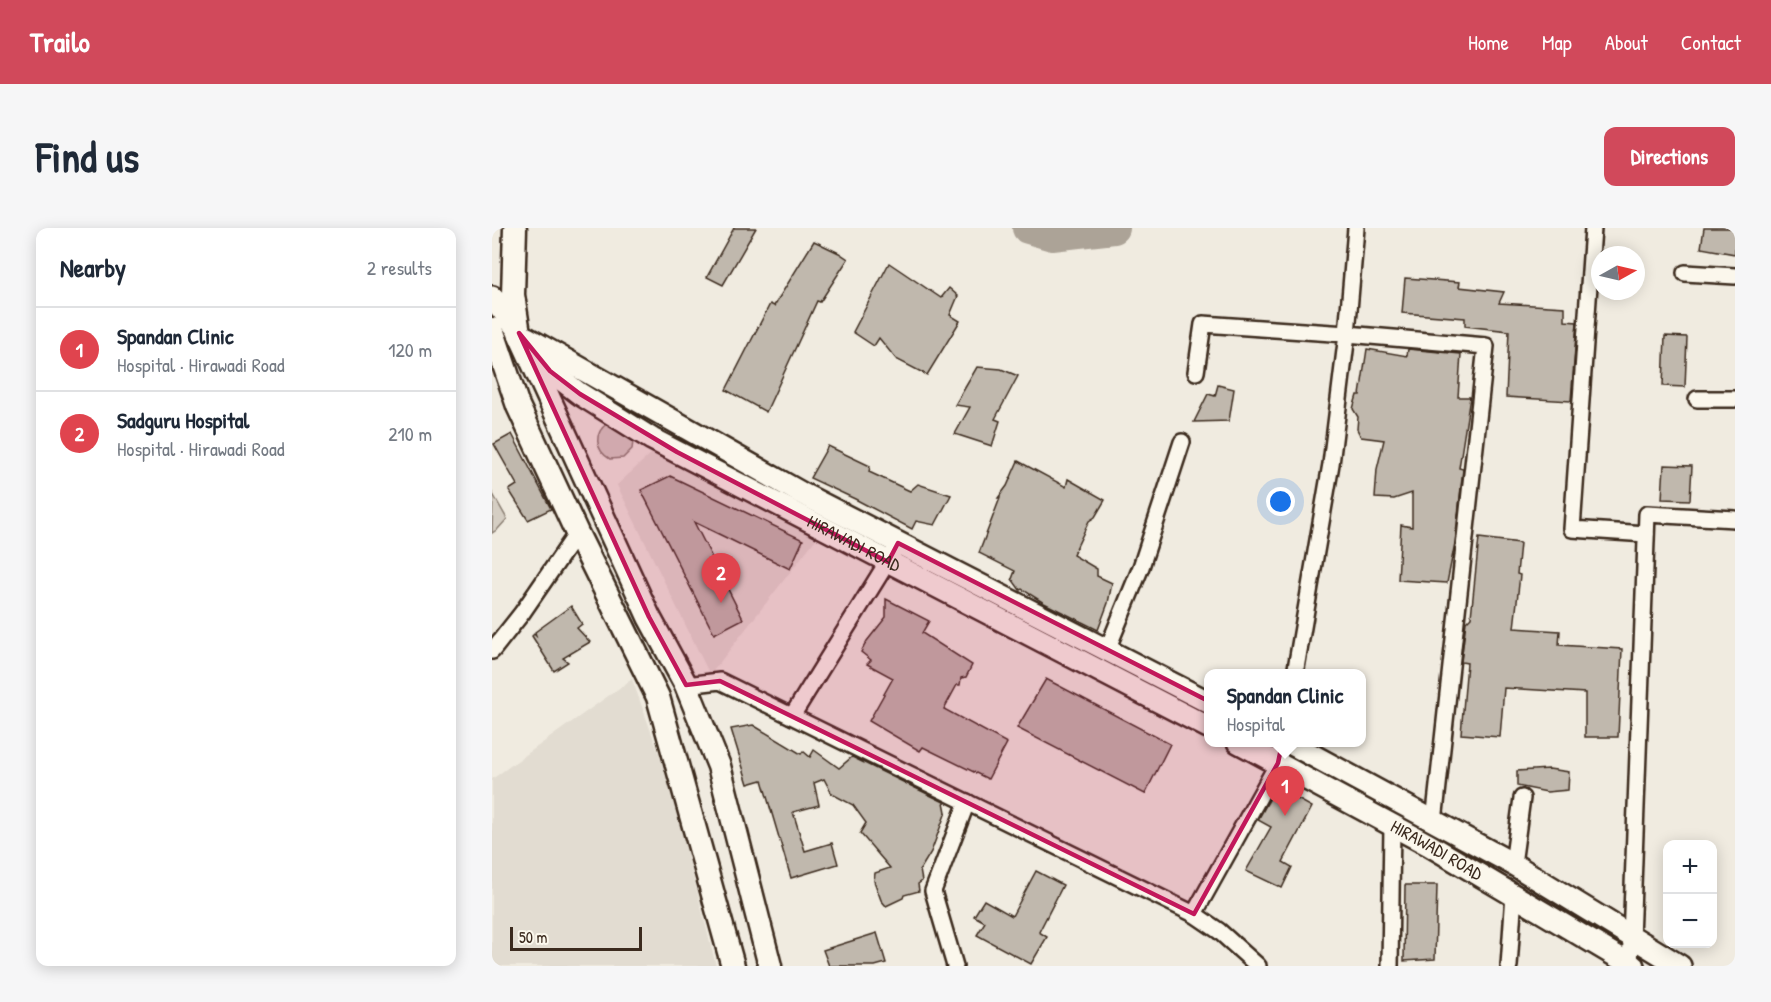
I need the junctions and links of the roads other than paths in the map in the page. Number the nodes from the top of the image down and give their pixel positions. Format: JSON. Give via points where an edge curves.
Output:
{"nodes":[{"id":1,"x":515,"y":228,"type":"edge"},
{"id":2,"x":1356,"y":228,"type":"edge"},
{"id":3,"x":1593,"y":228,"type":"edge"},
{"id":4,"x":1685,"y":273,"type":"dead end"},
{"id":5,"x":1735,"y":276,"type":"edge"},
{"id":6,"x":492,"y":297,"type":"edge"},
{"id":7,"x":492,"y":329,"type":"edge"},
{"id":8,"x":519,"y":333,"type":"junction"},
{"id":9,"x":1347,"y":334,"type":"junction"},
{"id":10,"x":1196,"y":372,"type":"dead end"},
{"id":11,"x":1697,"y":399,"type":"dead end"},
{"id":12,"x":1735,"y":399,"type":"edge"},
{"id":13,"x":1182,"y":442,"type":"dead end"},
{"id":14,"x":1735,"y":519,"type":"edge"},
{"id":15,"x":576,"y":533,"type":"junction"},
{"id":16,"x":1646,"y":534,"type":"junction"},
{"id":17,"x":893,"y":552,"type":"junction"},
{"id":18,"x":1107,"y":650,"type":"junction"},
{"id":19,"x":492,"y":651,"type":"edge"},
{"id":20,"x":1296,"y":669,"type":"edge"},
{"id":21,"x":686,"y":685,"type":"junction"},
{"id":22,"x":1204,"y":699,"type":"edge"},
{"id":23,"x":792,"y":716,"type":"junction"},
{"id":24,"x":1204,"y":724,"type":"edge"},
{"id":25,"x":1257,"y":747,"type":"edge"},
{"id":26,"x":1297,"y":747,"type":"edge"},
{"id":27,"x":1280,"y":753,"type":"edge"},
{"id":28,"x":1522,"y":798,"type":"dead end"},
{"id":29,"x":967,"y":802,"type":"junction"},
{"id":30,"x":1434,"y":822,"type":"junction"},
{"id":31,"x":1392,"y":825,"type":"junction"},
{"id":32,"x":1513,"y":864,"type":"junction"},
{"id":33,"x":1514,"y":894,"type":"junction"},
{"id":34,"x":1194,"y":914,"type":"junction"},
{"id":35,"x":1631,"y":938,"type":"junction"},
{"id":36,"x":1631,"y":965,"type":"edge"},
{"id":37,"x":733,"y":966,"type":"edge"},
{"id":38,"x":770,"y":966,"type":"edge"},
{"id":39,"x":955,"y":966,"type":"edge"},
{"id":40,"x":1258,"y":966,"type":"edge"},
{"id":41,"x":1390,"y":966,"type":"edge"},
{"id":42,"x":1509,"y":966,"type":"edge"},
{"id":43,"x":1680,"y":966,"type":"edge"}],
"edges":[{"from":1,"to":8,"type":"main road","via":[[513,295]]},
{"from":2,"to":9,"type":"street"},
{"from":3,"to":16,"type":"street","via":[[1572,529]]},
{"from":4,"to":5,"type":"street"},
{"from":6,"to":8,"type":"street","name":"HIRAWADI ROAD"},
{"from":7,"to":15,"type":"main road","via":[[518,406]]},
{"from":8,"to":17,"type":"street","name":"HIRAWADI ROAD","via":[[550,371],[652,439]]},
{"from":8,"to":21,"type":"main road","via":[[649,617]]},
{"from":9,"to":10,"type":"street","via":[[1203,324]]},
{"from":9,"to":20,"type":"street","via":[[1331,464]]},
{"from":9,"to":30,"type":"street","via":[[1485,346]]},
{"from":11,"to":12,"type":"street"},
{"from":13,"to":18,"type":"street","via":[[1141,567]]},
{"from":14,"to":16,"type":"street","via":[[1647,514]]},
{"from":15,"to":19,"type":"street"},
{"from":15,"to":37,"type":"main road","via":[[658,698]]},
{"from":16,"to":35,"type":"street"},
{"from":17,"to":18,"type":"street"},
{"from":17,"to":23,"type":"street"},
{"from":17,"to":24,"type":"street","name":"HIRAWADI ROAD"},
{"from":18,"to":22,"type":"street"},
{"from":21,"to":23,"type":"street","via":[[720,681]]},
{"from":21,"to":38,"type":"main road","via":[[719,766]]},
{"from":23,"to":29,"type":"street"},
{"from":25,"to":27,"type":"street","name":"HIRAWADI ROAD"},
{"from":26,"to":30,"type":"street"},
{"from":27,"to":31,"type":"street","name":"HIRAWADI ROAD"},
{"from":27,"to":34,"type":"street"},
{"from":28,"to":32,"type":"street"},
{"from":29,"to":34,"type":"street"},
{"from":29,"to":39,"type":"street","via":[[933,891]]},
{"from":30,"to":32,"type":"street"},
{"from":31,"to":33,"type":"street","name":"HIRAWADI ROAD"},
{"from":31,"to":41,"type":"street"},
{"from":32,"to":35,"type":"street"},
{"from":33,"to":36,"type":"street","name":"HIRAWADI ROAD"},
{"from":33,"to":42,"type":"street"},
{"from":34,"to":40,"type":"street"},
{"from":35,"to":36,"type":"street"},
{"from":35,"to":43,"type":"street"}]}
